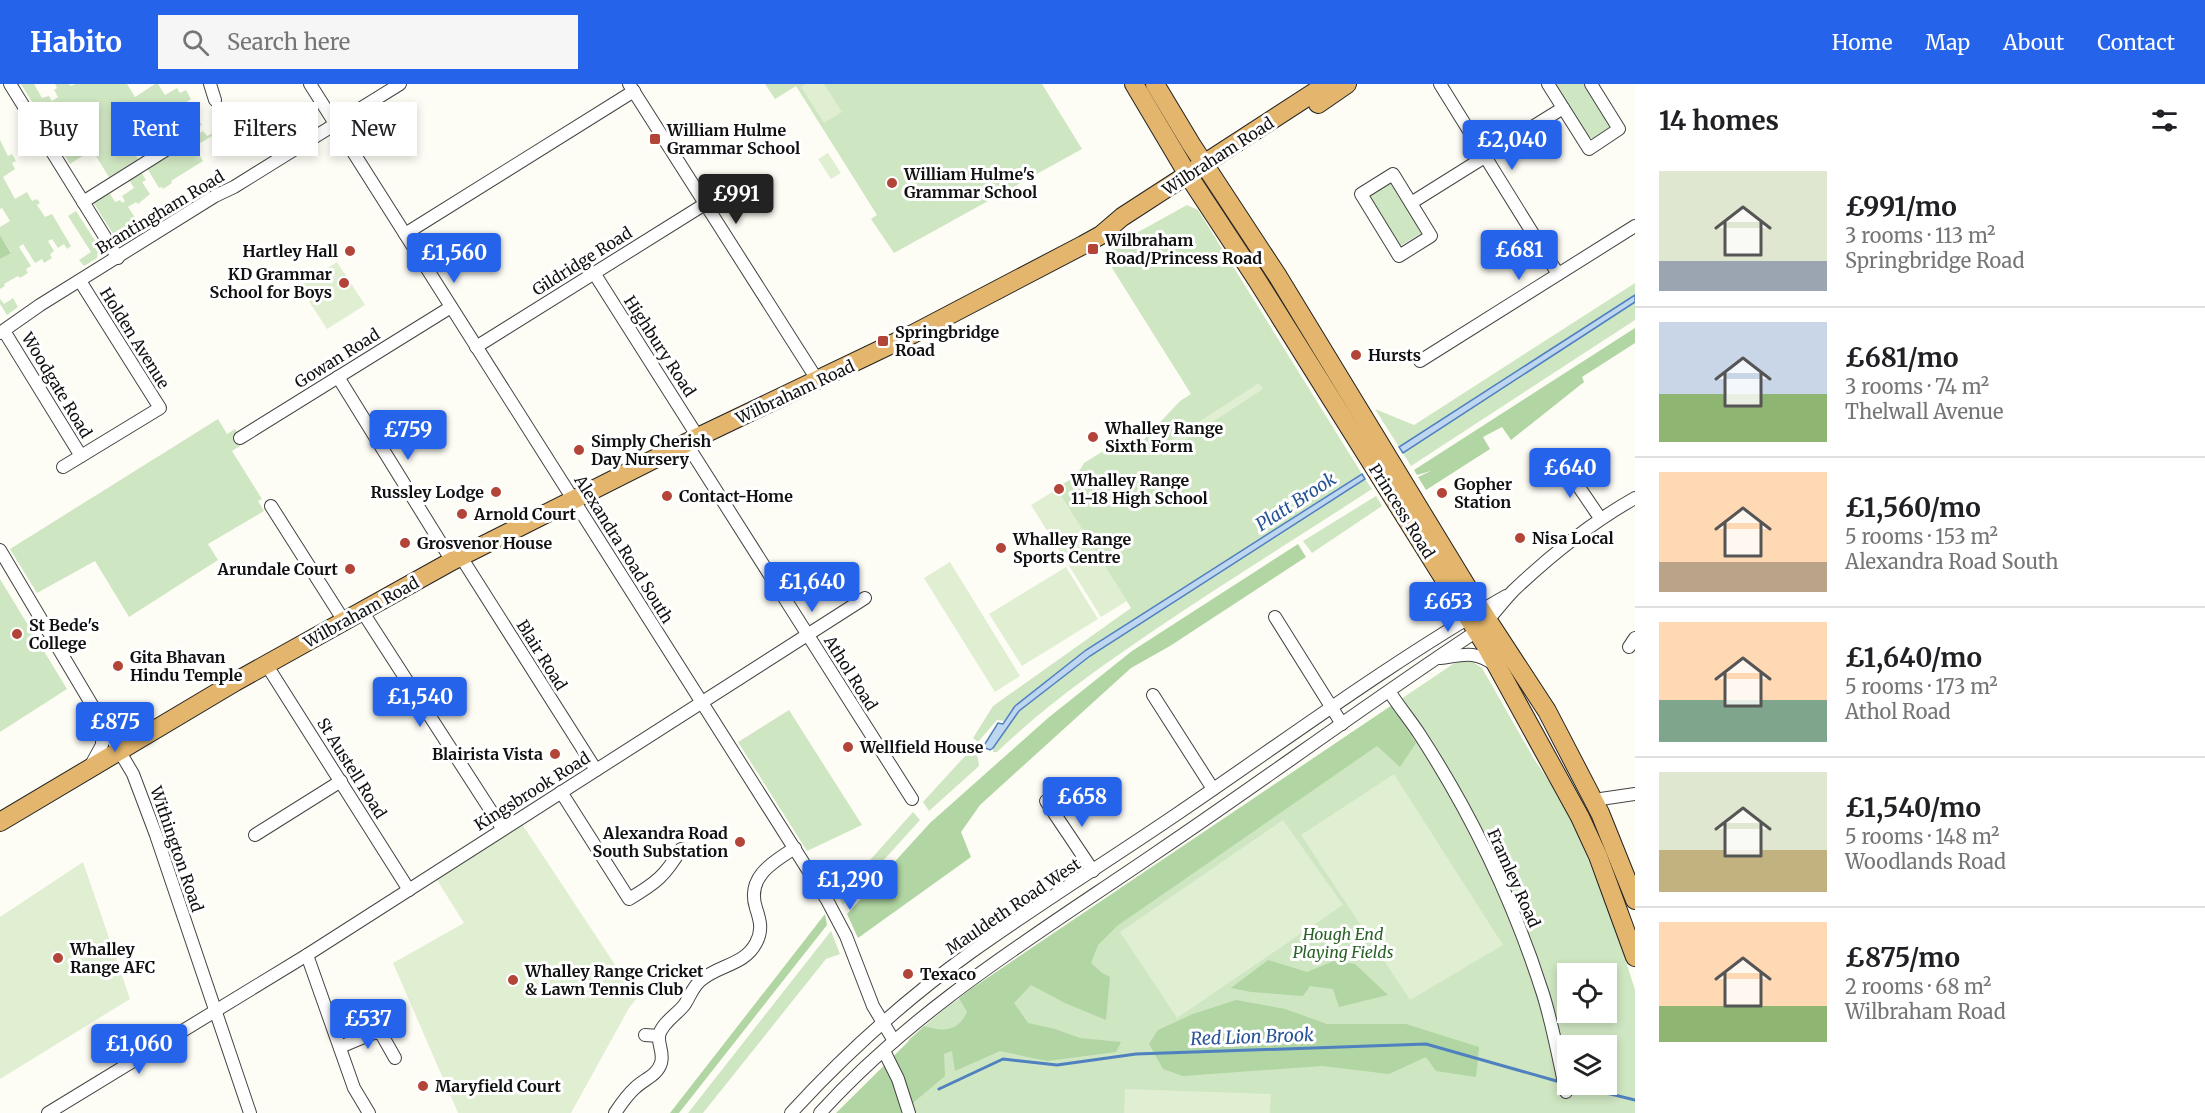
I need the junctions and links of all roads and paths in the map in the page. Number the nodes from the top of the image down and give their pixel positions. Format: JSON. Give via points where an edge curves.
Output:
{"nodes":[{"id":1,"x":10,"y":84,"type":"edge"},
{"id":2,"x":210,"y":84,"type":"edge"},
{"id":3,"x":310,"y":84,"type":"edge"},
{"id":4,"x":400,"y":84,"type":"edge"},
{"id":5,"x":1134,"y":84,"type":"edge"},
{"id":6,"x":1155,"y":84,"type":"edge"},
{"id":7,"x":1327,"y":84,"type":"edge"},
{"id":8,"x":1347,"y":84,"type":"edge"},
{"id":9,"x":1440,"y":84,"type":"edge"},
{"id":10,"x":1548,"y":84,"type":"edge"},
{"id":11,"x":1591,"y":84,"type":"edge"},
{"id":12,"x":632,"y":88,"type":"edge"},
{"id":13,"x":215,"y":99,"type":"dead end"},
{"id":14,"x":371,"y":102,"type":"edge"},
{"id":15,"x":1563,"y":108,"type":"junction"},
{"id":16,"x":330,"y":115,"type":"edge"},
{"id":17,"x":330,"y":128,"type":"edge"},
{"id":18,"x":156,"y":156,"type":"edge"},
{"id":19,"x":356,"y":156,"type":"edge"},
{"id":20,"x":1485,"y":157,"type":"junction"},
{"id":21,"x":1209,"y":169,"type":"junction"},
{"id":22,"x":1192,"y":181,"type":"junction"},
{"id":23,"x":83,"y":202,"type":"junction"},
{"id":24,"x":1411,"y":203,"type":"junction"},
{"id":25,"x":705,"y":204,"type":"junction"},
{"id":26,"x":1635,"y":226,"type":"edge"},
{"id":27,"x":405,"y":234,"type":"junction"},
{"id":28,"x":118,"y":258,"type":"junction"},
{"id":29,"x":594,"y":273,"type":"junction"},
{"id":30,"x":1558,"y":274,"type":"junction"},
{"id":31,"x":80,"y":281,"type":"junction"},
{"id":32,"x":451,"y":307,"type":"junction"},
{"id":33,"x":2,"y":332,"type":"edge"},
{"id":34,"x":476,"y":346,"type":"junction"},
{"id":35,"x":1420,"y":362,"type":"dead end"},
{"id":36,"x":338,"y":377,"type":"junction"},
{"id":37,"x":818,"y":381,"type":"junction"},
{"id":38,"x":240,"y":438,"type":"dead end"},
{"id":39,"x":692,"y":440,"type":"junction"},
{"id":40,"x":1375,"y":453,"type":"junction"},
{"id":41,"x":81,"y":456,"type":"junction"},
{"id":42,"x":1564,"y":465,"type":"dead end"},
{"id":43,"x":63,"y":467,"type":"dead end"},
{"id":44,"x":1635,"y":498,"type":"edge"},
{"id":45,"x":573,"y":500,"type":"junction"},
{"id":46,"x":271,"y":506,"type":"dead end"},
{"id":47,"x":1600,"y":518,"type":"junction"},
{"id":48,"x":0,"y":550,"type":"edge"},
{"id":49,"x":456,"y":559,"type":"junction"},
{"id":50,"x":865,"y":597,"type":"dead end"},
{"id":51,"x":362,"y":611,"type":"junction"},
{"id":52,"x":1275,"y":617,"type":"dead end"},
{"id":53,"x":1479,"y":620,"type":"junction"},
{"id":54,"x":344,"y":621,"type":"junction"},
{"id":55,"x":807,"y":634,"type":"junction"},
{"id":56,"x":1435,"y":659,"type":"junction"},
{"id":57,"x":266,"y":664,"type":"junction"},
{"id":58,"x":1496,"y":666,"type":"junction"},
{"id":59,"x":1391,"y":694,"type":"dead end"},
{"id":60,"x":1153,"y":695,"type":"dead end"},
{"id":61,"x":701,"y":703,"type":"junction"},
{"id":62,"x":1331,"y":708,"type":"junction"},
{"id":63,"x":102,"y":721,"type":"junction"},
{"id":64,"x":1342,"y":724,"type":"junction"},
{"id":65,"x":120,"y":751,"type":"junction"},
{"id":66,"x":596,"y":770,"type":"junction"},
{"id":67,"x":86,"y":771,"type":"junction"},
{"id":68,"x":341,"y":781,"type":"junction"},
{"id":69,"x":1213,"y":789,"type":"junction"},
{"id":70,"x":561,"y":792,"type":"junction"},
{"id":71,"x":1635,"y":794,"type":"edge"},
{"id":72,"x":912,"y":799,"type":"dead end"},
{"id":73,"x":1594,"y":800,"type":"junction"},
{"id":74,"x":1046,"y":801,"type":"dead end"},
{"id":75,"x":0,"y":822,"type":"edge"},
{"id":76,"x":502,"y":828,"type":"junction"},
{"id":77,"x":255,"y":836,"type":"dead end"},
{"id":78,"x":795,"y":848,"type":"junction"},
{"id":79,"x":681,"y":849,"type":"dead end"},
{"id":80,"x":1093,"y":871,"type":"junction"},
{"id":81,"x":409,"y":890,"type":"junction"},
{"id":82,"x":1635,"y":900,"type":"edge"},
{"id":83,"x":307,"y":955,"type":"junction"},
{"id":84,"x":1635,"y":957,"type":"edge"},
{"id":85,"x":215,"y":1011,"type":"junction"},
{"id":86,"x":882,"y":1024,"type":"junction"},
{"id":87,"x":645,"y":1035,"type":"dead end"},
{"id":88,"x":659,"y":1036,"type":"junction"},
{"id":89,"x":894,"y":1041,"type":"junction"},
{"id":90,"x":340,"y":1047,"type":"junction"},
{"id":91,"x":884,"y":1051,"type":"junction"},
{"id":92,"x":1557,"y":1053,"type":"edge"},
{"id":93,"x":395,"y":1058,"type":"dead end"},
{"id":94,"x":908,"y":1108,"type":"edge"},
{"id":95,"x":48,"y":1113,"type":"edge"},
{"id":96,"x":250,"y":1113,"type":"edge"},
{"id":97,"x":369,"y":1113,"type":"edge"},
{"id":98,"x":615,"y":1113,"type":"edge"},
{"id":99,"x":791,"y":1113,"type":"edge"},
{"id":100,"x":820,"y":1113,"type":"edge"}],
"edges":[{"from":1,"to":23,"type":"street"},
{"from":2,"to":13,"type":"street"},
{"from":3,"to":16,"type":"street","name":"Alexandra Road South"},
{"from":4,"to":14,"type":"street","name":"Brantingham Road"},
{"from":5,"to":22,"type":"highway","name":"Princess Road"},
{"from":6,"to":21,"type":"highway","name":"Princess Road"},
{"from":7,"to":21,"type":"highway","name":"Wilbraham Road"},
{"from":8,"to":21,"type":"highway","name":"Wilbraham Road","via":[[1232,160]]},
{"from":9,"to":20,"type":"street"},
{"from":10,"to":15,"type":"street"},
{"from":11,"to":15,"type":"street","via":[[1619,129],[1589,149]]},
{"from":12,"to":25,"type":"street"},
{"from":12,"to":27,"type":"street"},
{"from":15,"to":20,"type":"street"},
{"from":17,"to":28,"type":"street","name":"Brantingham Road"},
{"from":18,"to":23,"type":"street"},
{"from":19,"to":27,"type":"street","name":"Alexandra Road South"},
{"from":20,"to":24,"type":"street"},
{"from":20,"to":30,"type":"street"},
{"from":21,"to":22,"type":"highway","name":"Wilbraham Road"},
{"from":21,"to":40,"type":"highway","name":"Princess Road","via":[[1277,274]]},
{"from":22,"to":37,"type":"highway","name":"Wilbraham Road","via":[[1122,217],[1101,235],[1006,287]]},
{"from":22,"to":40,"type":"highway","name":"Princess Road"},
{"from":23,"to":28,"type":"street"},
{"from":24,"to":24,"type":"street","via":[[1431,236],[1399,256],[1360,194],[1393,174]]},
{"from":25,"to":29,"type":"street","name":"Gildridge Road"},
{"from":25,"to":37,"type":"street"},
{"from":26,"to":30,"type":"street"},
{"from":27,"to":32,"type":"street","name":"Alexandra Road South"},
{"from":28,"to":31,"type":"street","name":"Brantingham Road"},
{"from":29,"to":34,"type":"street","name":"Gildridge Road"},
{"from":29,"to":39,"type":"street","name":"Highbury Road"},
{"from":30,"to":35,"type":"street"},
{"from":31,"to":33,"type":"street","name":"Brantingham Road"},
{"from":31,"to":41,"type":"street","name":"Holden Avenue","via":[[160,408]]},
{"from":32,"to":34,"type":"street","name":"Alexandra Road South"},
{"from":32,"to":36,"type":"street","name":"Gowan Road"},
{"from":33,"to":41,"type":"street","name":"Woodgate Road"},
{"from":34,"to":45,"type":"street","name":"Alexandra Road South"},
{"from":36,"to":38,"type":"street","name":"Gowan Road"},
{"from":36,"to":49,"type":"street","name":"Blair Road"},
{"from":37,"to":39,"type":"highway","name":"Wilbraham Road"},
{"from":39,"to":45,"type":"highway","name":"Wilbraham Road"},
{"from":39,"to":55,"type":"street","name":"Athol Road"},
{"from":40,"to":53,"type":"highway","name":"Princess Road"},
{"from":41,"to":43,"type":"street","name":"Holden Avenue"},
{"from":42,"to":47,"type":"street"},
{"from":44,"to":47,"type":"street","name":"Mauldeth Road West"},
{"from":45,"to":49,"type":"highway","name":"Wilbraham Road"},
{"from":45,"to":61,"type":"street","name":"Alexandra Road South"},
{"from":46,"to":54,"type":"street"},
{"from":47,"to":53,"type":"street","name":"Mauldeth Road West"},
{"from":48,"to":63,"type":"street","name":"Withington Road"},
{"from":49,"to":51,"type":"highway","name":"Wilbraham Road"},
{"from":49,"to":66,"type":"street","name":"Blair Road"},
{"from":50,"to":55,"type":"street","name":"Kingsbrook Road"},
{"from":51,"to":54,"type":"highway","name":"Wilbraham Road"},
{"from":51,"to":76,"type":"street"},
{"from":52,"to":62,"type":"street"},
{"from":53,"to":56,"type":"street","name":"Mauldeth Road West"},
{"from":53,"to":58,"type":"highway","name":"Princess Road"},
{"from":53,"to":62,"type":"street","name":"Mauldeth Road West"},
{"from":53,"to":73,"type":"highway","name":"Princess Road","via":[[1547,711]]},
{"from":54,"to":57,"type":"highway","name":"Wilbraham Road"},
{"from":55,"to":61,"type":"street","name":"Kingsbrook Road"},
{"from":55,"to":72,"type":"street","name":"Athol Road"},
{"from":56,"to":58,"type":"street","name":"Mauldeth Road West","via":[[1470,654]]},
{"from":56,"to":64,"type":"street","name":"Mauldeth Road West"},
{"from":57,"to":65,"type":"highway","name":"Wilbraham Road"},
{"from":57,"to":68,"type":"street","name":"St Austell Road"},
{"from":58,"to":84,"type":"highway","name":"Princess Road","via":[[1580,817]]},
{"from":59,"to":92,"type":"street","name":"Framley Road","via":[[1449,783],[1497,876],[1543,994]]},
{"from":60,"to":69,"type":"street"},
{"from":61,"to":66,"type":"street","name":"Kingsbrook Road"},
{"from":61,"to":78,"type":"street","name":"Alexandra Road South"},
{"from":62,"to":64,"type":"street"},
{"from":62,"to":69,"type":"street","name":"Mauldeth Road West"},
{"from":63,"to":65,"type":"street","name":"Withington Road"},
{"from":63,"to":67,"type":"street","via":[[102,745]]},
{"from":64,"to":89,"type":"street","name":"Mauldeth Road West","via":[[1023,942]]},
{"from":65,"to":67,"type":"highway","name":"Wilbraham Road"},
{"from":65,"to":85,"type":"street","name":"Withington Road","via":[[156,835]]},
{"from":66,"to":70,"type":"street","name":"Kingsbrook Road"},
{"from":67,"to":75,"type":"highway","name":"Wilbraham Road"},
{"from":68,"to":77,"type":"street"},
{"from":68,"to":81,"type":"street","name":"St Austell Road"},
{"from":69,"to":80,"type":"street","name":"Mauldeth Road West"},
{"from":70,"to":76,"type":"street","name":"Kingsbrook Road"},
{"from":70,"to":79,"type":"street","via":[[629,898],[667,871]]},
{"from":71,"to":73,"type":"street"},
{"from":73,"to":82,"type":"highway","name":"Princess Road"},
{"from":74,"to":80,"type":"street"},
{"from":76,"to":81,"type":"street","name":"Kingsbrook Road"},
{"from":78,"to":86,"type":"street","name":"Alexandra Road South","via":[[846,936]]},
{"from":78,"to":88,"type":"street","via":[[768,867],[755,882],[755,906],[760,916],[760,934],[755,945],[740,960],[698,983]]},
{"from":80,"to":86,"type":"street","name":"Mauldeth Road West","via":[[970,953]]},
{"from":81,"to":83,"type":"street","name":"Kingsbrook Road"},
{"from":83,"to":85,"type":"street","name":"Kingsbrook Road"},
{"from":83,"to":90,"type":"street"},
{"from":85,"to":95,"type":"street","name":"Kingsbrook Road"},
{"from":85,"to":96,"type":"street","name":"Withington Road"},
{"from":86,"to":89,"type":"street","name":"Alexandra Road South"},
{"from":86,"to":99,"type":"street","name":"Mauldeth Road West"},
{"from":87,"to":88,"type":"street"},
{"from":88,"to":98,"type":"street","via":[[662,1062]]},
{"from":89,"to":91,"type":"street","name":"Mauldeth Road West"},
{"from":90,"to":93,"type":"street","via":[[376,1032],[382,1035]]},
{"from":90,"to":97,"type":"street","via":[[354,1088]]},
{"from":91,"to":94,"type":"street"},
{"from":91,"to":100,"type":"street","name":"Mauldeth Road West"}]}
